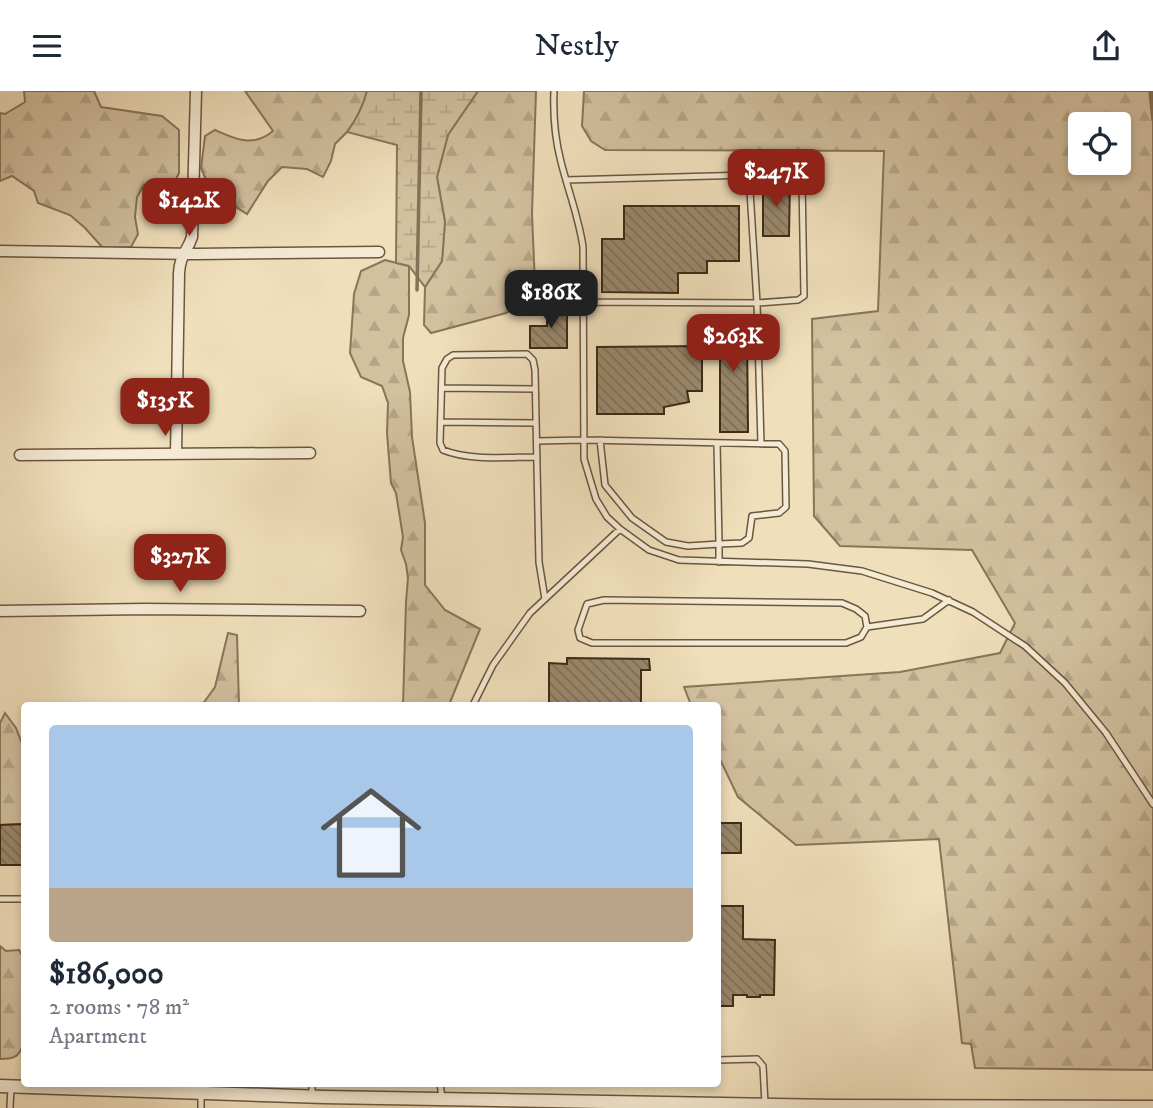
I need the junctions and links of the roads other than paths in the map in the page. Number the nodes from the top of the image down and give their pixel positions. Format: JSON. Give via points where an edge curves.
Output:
{"nodes":[{"id":1,"x":196,"y":91,"type":"edge"},
{"id":2,"x":554,"y":91,"type":"edge"},
{"id":3,"x":749,"y":175,"type":"junction"},
{"id":4,"x":566,"y":180,"type":"junction"},
{"id":5,"x":0,"y":251,"type":"edge"},
{"id":6,"x":184,"y":253,"type":"junction"},
{"id":7,"x":379,"y":253,"type":"dead end"},
{"id":8,"x":584,"y":302,"type":"junction"},
{"id":9,"x":757,"y":303,"type":"junction"},
{"id":10,"x":442,"y":388,"type":"junction"},
{"id":11,"x":536,"y":389,"type":"junction"},
{"id":12,"x":441,"y":422,"type":"junction"},
{"id":13,"x":536,"y":423,"type":"junction"},
{"id":14,"x":584,"y":440,"type":"junction"},
{"id":15,"x":600,"y":440,"type":"junction"},
{"id":16,"x":537,"y":441,"type":"junction"},
{"id":17,"x":717,"y":443,"type":"junction"},
{"id":18,"x":761,"y":444,"type":"junction"},
{"id":19,"x":310,"y":453,"type":"dead end"},
{"id":20,"x":176,"y":454,"type":"junction"},
{"id":21,"x":20,"y":455,"type":"dead end"},
{"id":22,"x":537,"y":457,"type":"junction"},
{"id":23,"x":620,"y":529,"type":"junction"},
{"id":24,"x":719,"y":544,"type":"junction"},
{"id":25,"x":719,"y":562,"type":"junction"},
{"id":26,"x":545,"y":599,"type":"junction"},
{"id":27,"x":949,"y":600,"type":"junction"},
{"id":28,"x":0,"y":611,"type":"edge"},
{"id":29,"x":360,"y":611,"type":"dead end"},
{"id":30,"x":867,"y":627,"type":"junction"},
{"id":31,"x":475,"y":702,"type":"edge"},
{"id":32,"x":1153,"y":804,"type":"edge"},
{"id":33,"x":0,"y":899,"type":"edge"},
{"id":34,"x":21,"y":899,"type":"edge"},
{"id":35,"x":721,"y":1060,"type":"edge"},
{"id":36,"x":5,"y":1086,"type":"edge"},
{"id":37,"x":154,"y":1087,"type":"edge"},
{"id":38,"x":440,"y":1087,"type":"edge"},
{"id":39,"x":312,"y":1090,"type":"edge"},
{"id":40,"x":201,"y":1092,"type":"junction"},
{"id":41,"x":442,"y":1099,"type":"junction"},
{"id":42,"x":479,"y":1104,"type":"edge"},
{"id":43,"x":765,"y":1104,"type":"junction"},
{"id":44,"x":1153,"y":1107,"type":"edge"},
{"id":45,"x":10,"y":1108,"type":"edge"},
{"id":46,"x":201,"y":1108,"type":"edge"}],
"edges":[{"from":1,"to":6,"type":"street","via":[[192,237]]},
{"from":2,"to":4,"type":"lane","via":[[556,135]]},
{"from":3,"to":4,"type":"lane"},
{"from":3,"to":9,"type":"lane"},
{"from":3,"to":9,"type":"lane","via":[[793,172],[802,179],[804,296]]},
{"from":4,"to":8,"type":"lane","via":[[583,247]]},
{"from":5,"to":6,"type":"street"},
{"from":6,"to":7,"type":"street"},
{"from":6,"to":20,"type":"street","via":[[179,273]]},
{"from":8,"to":9,"type":"lane"},
{"from":8,"to":14,"type":"lane"},
{"from":9,"to":18,"type":"lane"},
{"from":10,"to":11,"type":"lane"},
{"from":10,"to":11,"type":"lane","via":[[442,368],[453,355],[527,354],[533,360]]},
{"from":10,"to":12,"type":"lane"},
{"from":11,"to":13,"type":"lane"},
{"from":12,"to":13,"type":"lane"},
{"from":12,"to":22,"type":"lane","via":[[440,443],[443,450],[455,455]]},
{"from":13,"to":16,"type":"lane"},
{"from":14,"to":15,"type":"lane"},
{"from":14,"to":16,"type":"lane"},
{"from":14,"to":23,"type":"lane","via":[[584,459],[596,499]]},
{"from":15,"to":17,"type":"lane"},
{"from":15,"to":24,"type":"lane","via":[[605,485],[632,518],[666,542]]},
{"from":16,"to":22,"type":"lane"},
{"from":17,"to":18,"type":"lane"},
{"from":17,"to":24,"type":"lane"},
{"from":18,"to":24,"type":"lane","via":[[779,444],[785,451],[786,507],[779,513],[752,516],[749,538],[742,543]]},
{"from":19,"to":20,"type":"street"},
{"from":20,"to":21,"type":"street"},
{"from":22,"to":26,"type":"lane","via":[[539,562]]},
{"from":23,"to":25,"type":"lane","via":[[649,550],[679,560]]},
{"from":23,"to":26,"type":"lane"},
{"from":24,"to":25,"type":"lane"},
{"from":25,"to":27,"type":"lane","via":[[808,564],[862,571]]},
{"from":26,"to":31,"type":"lane","via":[[498,656]]},
{"from":27,"to":30,"type":"lane","via":[[923,619]]},
{"from":27,"to":32,"type":"lane","via":[[1006,632],[1065,683],[1106,733]]},
{"from":28,"to":29,"type":"street"},
{"from":30,"to":30,"type":"lane","via":[[861,637],[846,643],[592,643],[580,638],[578,630],[587,604],[604,600],[842,603],[866,616]]},
{"from":33,"to":34,"type":"lane"},
{"from":35,"to":43,"type":"lane","via":[[757,1059],[764,1066]]},
{"from":36,"to":45,"type":"lane"},
{"from":37,"to":40,"type":"street"},
{"from":38,"to":41,"type":"lane"},
{"from":39,"to":40,"type":"street"},
{"from":39,"to":41,"type":"street"},
{"from":40,"to":46,"type":"lane"},
{"from":41,"to":42,"type":"street"},
{"from":42,"to":43,"type":"street"},
{"from":43,"to":44,"type":"street"}]}
